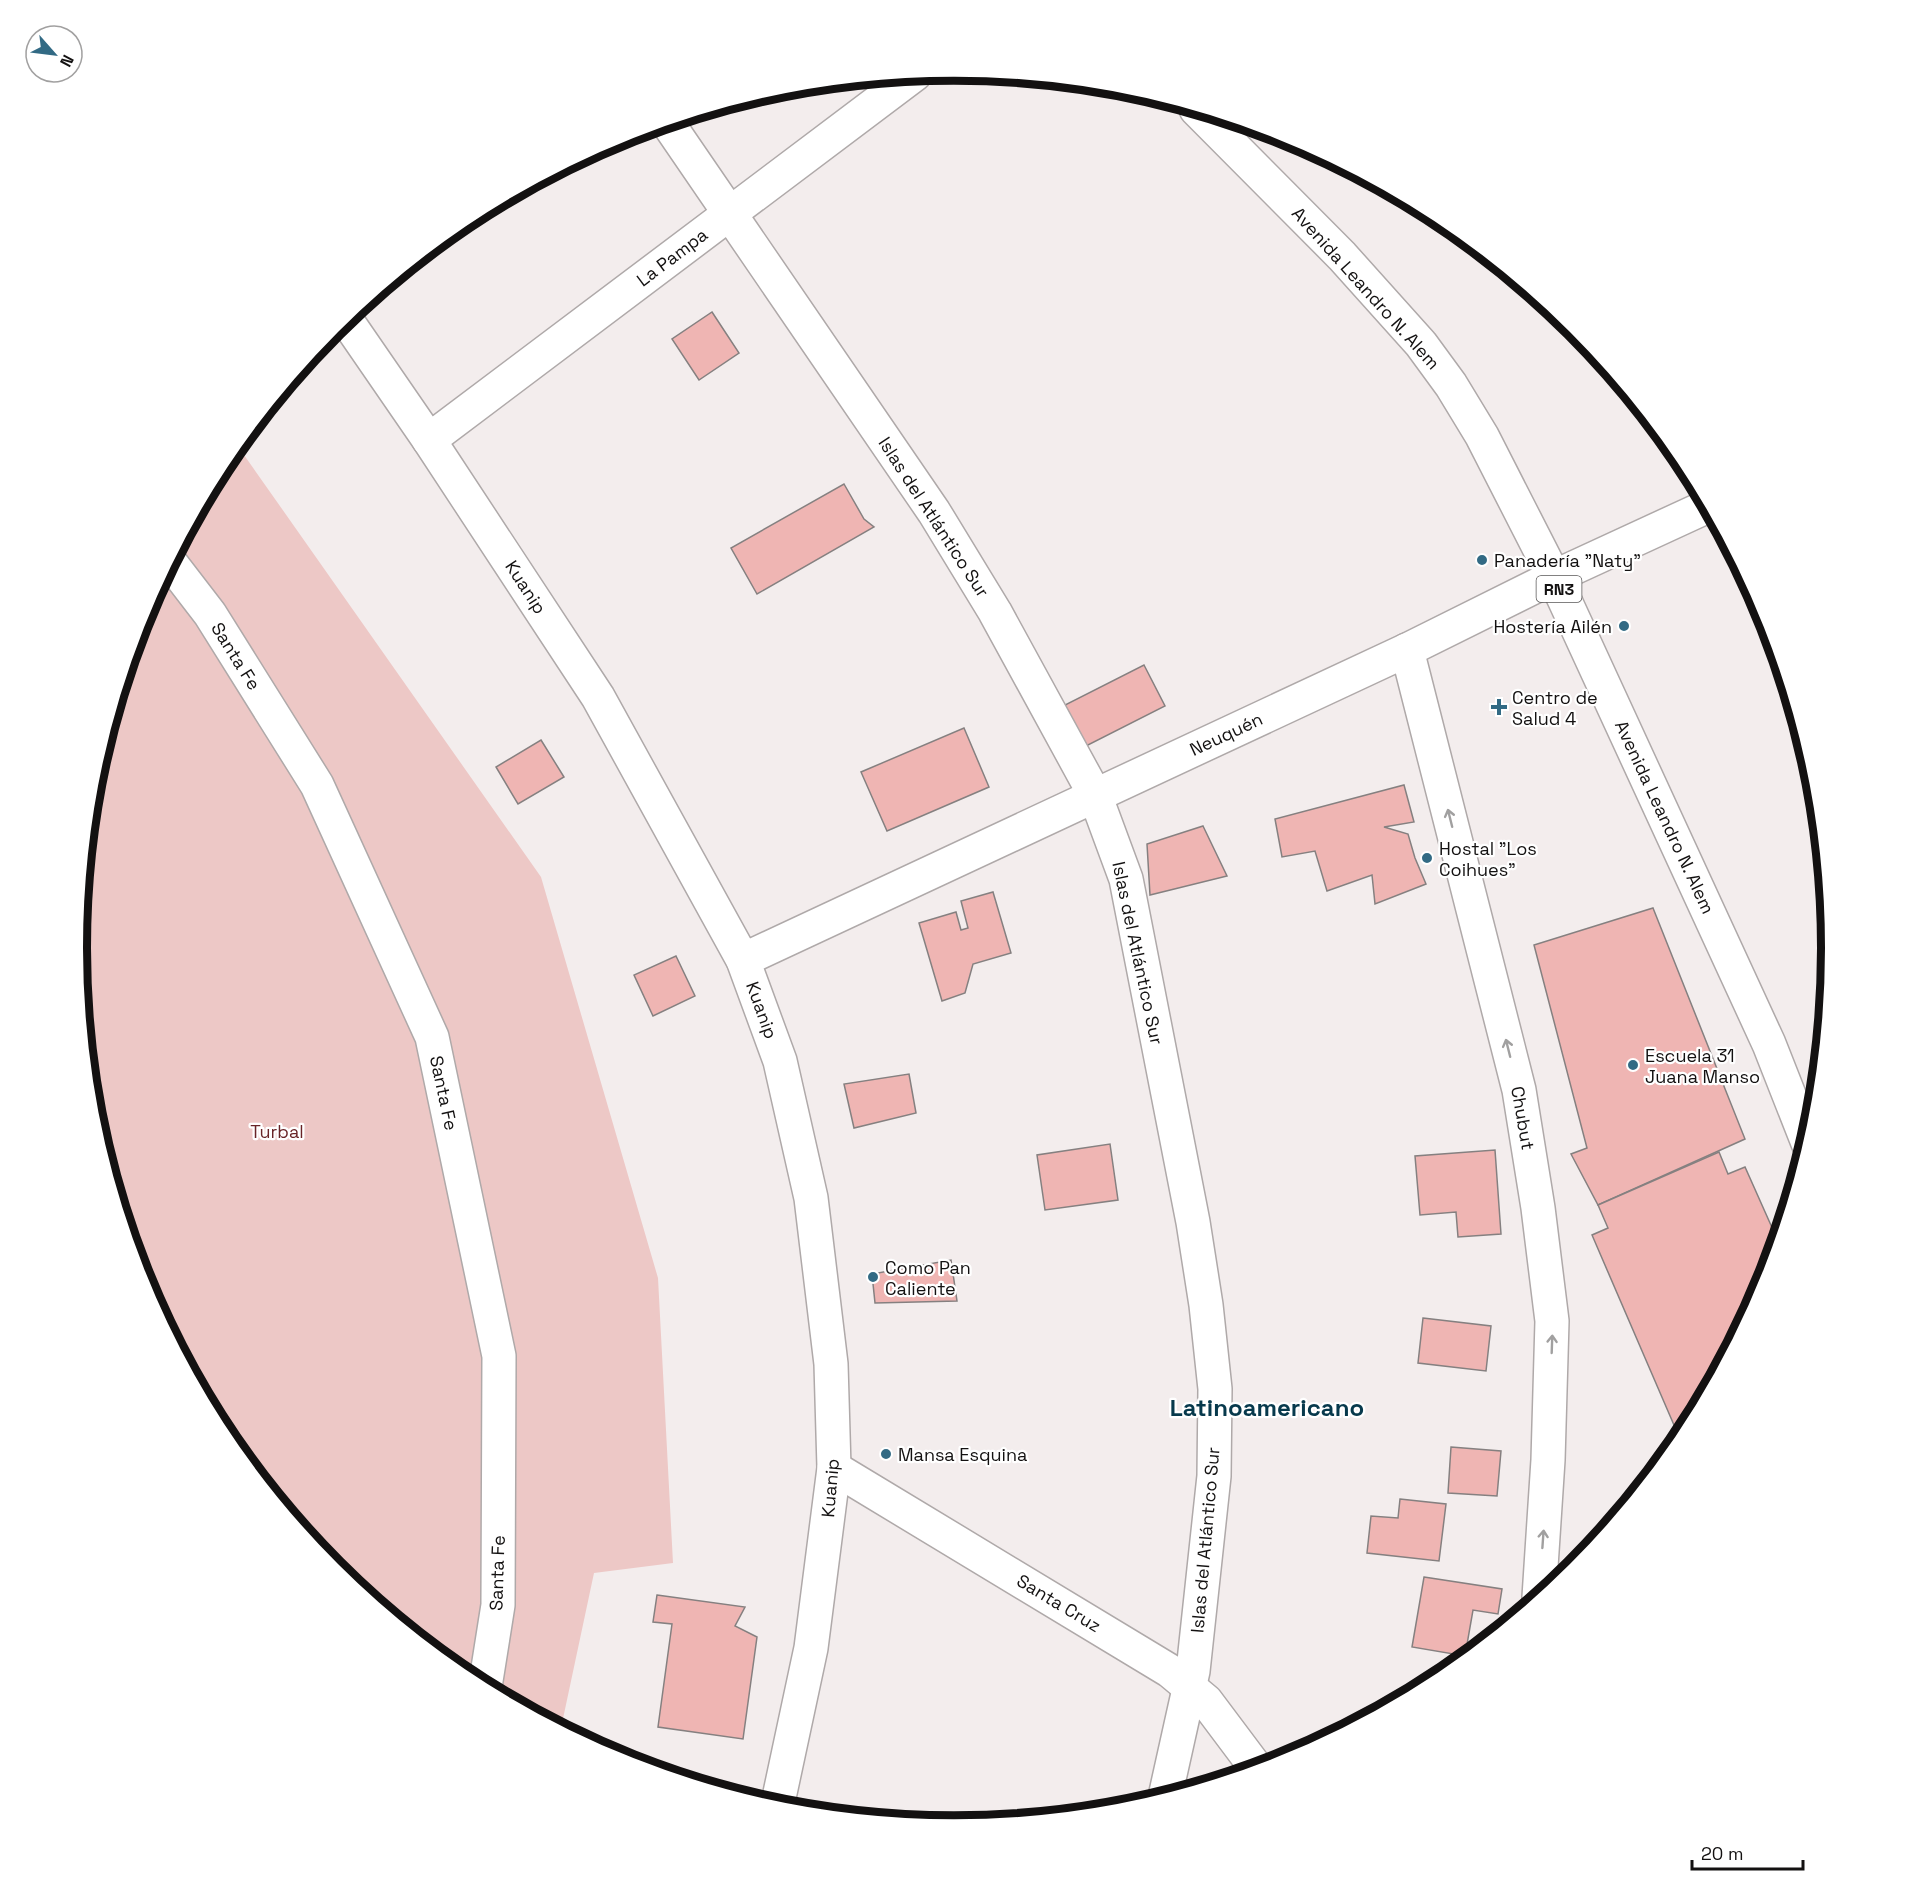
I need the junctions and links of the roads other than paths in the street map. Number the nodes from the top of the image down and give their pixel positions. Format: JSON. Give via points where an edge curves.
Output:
{"nodes":[{"id":1,"x":903,"y":83,"type":"edge"},
{"id":2,"x":1206,"y":119,"type":"edge"},
{"id":3,"x":671,"y":128,"type":"edge"},
{"id":4,"x":730,"y":214,"type":"junction"},
{"id":5,"x":350,"y":326,"type":"edge"},
{"id":6,"x":429,"y":440,"type":"junction"},
{"id":7,"x":1701,"y":509,"type":"edge"},
{"id":8,"x":175,"y":568,"type":"edge"},
{"id":9,"x":1554,"y":577,"type":"junction"},
{"id":10,"x":1407,"y":650,"type":"junction"},
{"id":11,"x":1095,"y":795,"type":"junction"},
{"id":12,"x":743,"y":960,"type":"junction"},
{"id":13,"x":1802,"y":1127,"type":"edge"},
{"id":14,"x":834,"y":1468,"type":"junction"},
{"id":15,"x":1540,"y":1587,"type":"edge"},
{"id":16,"x":486,"y":1678,"type":"edge"},
{"id":17,"x":1190,"y":1686,"type":"junction"},
{"id":18,"x":1252,"y":1762,"type":"edge"},
{"id":19,"x":1167,"y":1788,"type":"edge"},
{"id":20,"x":779,"y":1797,"type":"edge"}],
"edges":[{"from":1,"to":4,"type":"main road","name":"La Pampa"},
{"from":2,"to":9,"type":"main road","name":"Avenida Leandro N. Alem","number":"RN3","via":[[1342,256],[1451,384]]},
{"from":3,"to":4,"type":"main road","name":"Islas del Atlántico Sur"},
{"from":4,"to":6,"type":"main road","name":"La Pampa"},
{"from":4,"to":11,"type":"main road","name":"Islas del Atlántico Sur","via":[[934,512],[995,612]]},
{"from":5,"to":6,"type":"main road","name":"Kuanip"},
{"from":6,"to":12,"type":"main road","name":"Kuanip","via":[[598,697]]},
{"from":7,"to":9,"type":"main road","name":"Neuquén"},
{"from":8,"to":16,"type":"main road","name":"Santa Fe","via":[[210,614],[317,785],[432,1037],[499,1356],[498,1605]]},
{"from":9,"to":10,"type":"main road","name":"Neuquén"},
{"from":9,"to":13,"type":"main road","name":"Avenida Leandro N. Alem","number":"RN3","via":[[1769,1044]]},
{"from":10,"to":11,"type":"main road","name":"Neuquén"},
{"from":15,"to":10,"type":"main road","name":"Chubut","one_way":true,"via":[[1552,1321],[1538,1208],[1519,1090]]},
{"from":11,"to":12,"type":"main road","name":"Neuquén"},
{"from":11,"to":17,"type":"main road","name":"Islas del Atlántico Sur","via":[[1126,879],[1193,1222],[1215,1389],[1214,1476]]},
{"from":12,"to":14,"type":"main road","name":"Kuanip","via":[[780,1061],[811,1198],[831,1364]]},
{"from":14,"to":17,"type":"main road","name":"Santa Cruz"},
{"from":14,"to":20,"type":"main road","name":"Kuanip","via":[[811,1648]]},
{"from":17,"to":18,"type":"main road","name":"Santa Cruz"},
{"from":17,"to":19,"type":"main road","name":"Islas del Atlántico Sur"}]}
